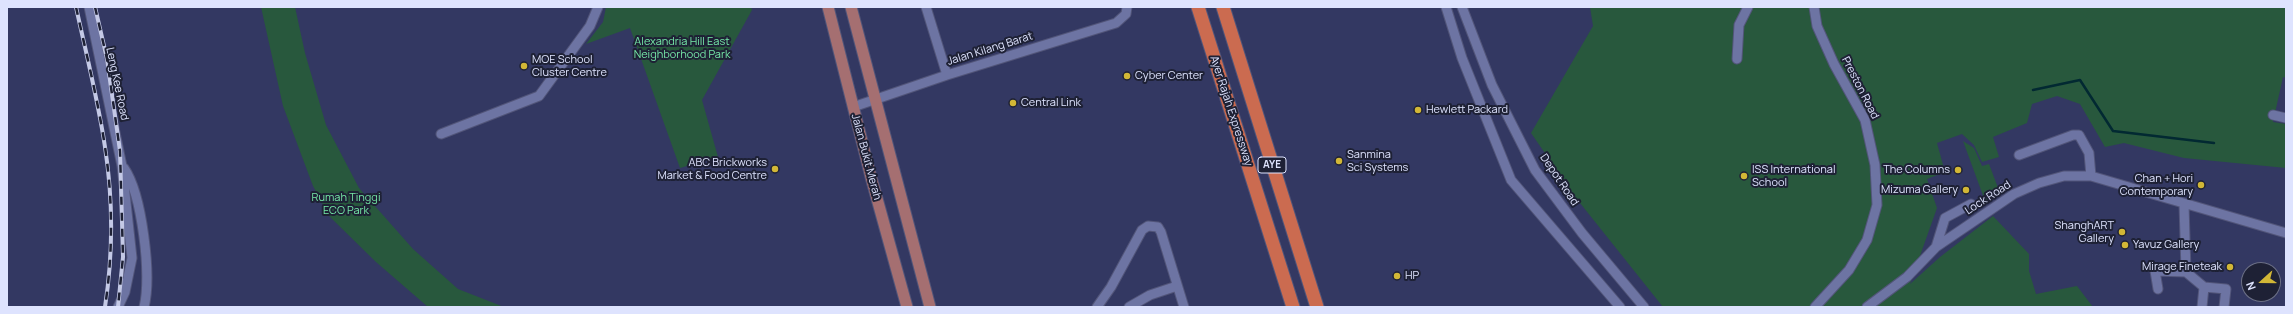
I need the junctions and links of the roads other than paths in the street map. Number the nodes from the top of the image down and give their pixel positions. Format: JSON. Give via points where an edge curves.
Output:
{"nodes":[{"id":1,"x":89,"y":7,"type":"edge"},
{"id":2,"x":598,"y":7,"type":"edge"},
{"id":3,"x":829,"y":7,"type":"edge"},
{"id":4,"x":851,"y":7,"type":"edge"},
{"id":5,"x":926,"y":7,"type":"edge"},
{"id":6,"x":1198,"y":7,"type":"edge"},
{"id":7,"x":1223,"y":7,"type":"edge"},
{"id":8,"x":1446,"y":7,"type":"edge"},
{"id":9,"x":1462,"y":7,"type":"edge"},
{"id":10,"x":1748,"y":7,"type":"edge"},
{"id":11,"x":1814,"y":7,"type":"edge"},
{"id":12,"x":1127,"y":10,"type":"edge"},
{"id":13,"x":1738,"y":59,"type":"dead end"},
{"id":14,"x":947,"y":74,"type":"junction"},
{"id":15,"x":876,"y":100,"type":"junction"},
{"id":16,"x":853,"y":108,"type":"junction"},
{"id":17,"x":2273,"y":115,"type":"dead end"},
{"id":18,"x":2286,"y":118,"type":"edge"},
{"id":19,"x":441,"y":134,"type":"dead end"},
{"id":20,"x":2019,"y":155,"type":"dead end"},
{"id":21,"x":122,"y":166,"type":"junction"},
{"id":22,"x":2091,"y":176,"type":"junction"},
{"id":23,"x":1971,"y":204,"type":"dead end"},
{"id":24,"x":2184,"y":204,"type":"junction"},
{"id":25,"x":2286,"y":233,"type":"edge"},
{"id":26,"x":1936,"y":247,"type":"junction"},
{"id":27,"x":2186,"y":272,"type":"junction"},
{"id":28,"x":1177,"y":286,"type":"junction"},
{"id":29,"x":2204,"y":287,"type":"junction"},
{"id":30,"x":2158,"y":289,"type":"dead end"},
{"id":31,"x":118,"y":307,"type":"edge"},
{"id":32,"x":144,"y":307,"type":"edge"},
{"id":33,"x":907,"y":307,"type":"edge"},
{"id":34,"x":930,"y":307,"type":"edge"},
{"id":35,"x":1097,"y":307,"type":"edge"},
{"id":36,"x":1129,"y":307,"type":"edge"},
{"id":37,"x":1184,"y":307,"type":"edge"},
{"id":38,"x":1293,"y":307,"type":"edge"},
{"id":39,"x":1317,"y":307,"type":"edge"},
{"id":40,"x":1620,"y":307,"type":"edge"},
{"id":41,"x":1644,"y":307,"type":"edge"},
{"id":42,"x":1815,"y":307,"type":"edge"},
{"id":43,"x":1867,"y":307,"type":"edge"},
{"id":44,"x":2202,"y":307,"type":"edge"},
{"id":45,"x":2224,"y":307,"type":"edge"}],
"edges":[{"from":1,"to":21,"type":"street","name":"Leng Kee Road"},
{"from":2,"to":19,"type":"street","via":[[590,26],[539,96]]},
{"from":3,"to":16,"type":"main road","name":"Jalan Bukit Merah"},
{"from":4,"to":15,"type":"main road"},
{"from":5,"to":14,"type":"street"},
{"from":6,"to":38,"type":"highway","name":"Ayer Rajah Expressway","number":"AYE"},
{"from":7,"to":39,"type":"highway","name":"Ayer Rajah Expressway","number":"AYE"},
{"from":8,"to":40,"type":"street","via":[[1462,58],[1511,180]]},
{"from":9,"to":41,"type":"street","name":"Depot Road","via":[[1492,85],[1535,170],[1582,233]]},
{"from":10,"to":13,"type":"street","via":[[1739,25]]},
{"from":11,"to":42,"type":"street","name":"Preston Road","via":[[1817,26],[1834,64],[1865,120],[1875,165],[1877,205],[1867,240],[1850,270]]},
{"from":12,"to":14,"type":"street","name":"Jalan Kilang Barat","via":[[1116,23]]},
{"from":14,"to":15,"type":"street","name":"Jalan Kilang Barat"},
{"from":15,"to":16,"type":"street","name":"Jalan Kilang Barat"},
{"from":15,"to":34,"type":"main road"},
{"from":16,"to":33,"type":"main road","name":"Jalan Bukit Merah"},
{"from":17,"to":18,"type":"street"},
{"from":20,"to":22,"type":"street","via":[[2079,135],[2089,153]]},
{"from":21,"to":31,"type":"street","name":"Leng Kee Road","via":[[132,258],[125,292]]},
{"from":21,"to":32,"type":"street","name":"Leng Kee Road","via":[[130,176],[148,269]]},
{"from":22,"to":24,"type":"street","name":"Lock Road"},
{"from":22,"to":26,"type":"street","name":"Lock Road","via":[[2064,176],[2014,194]]},
{"from":23,"to":26,"type":"street","via":[[1944,218]]},
{"from":24,"to":25,"type":"street","name":"Lock Road"},
{"from":24,"to":27,"type":"street"},
{"from":26,"to":43,"type":"street","name":"Lock Road","via":[[1907,277]]},
{"from":27,"to":29,"type":"street"},
{"from":27,"to":30,"type":"street","via":[[2155,272]]},
{"from":28,"to":35,"type":"street","via":[[1161,232],[1158,227],[1148,226],[1138,236],[1111,287]]},
{"from":28,"to":36,"type":"street","via":[[1146,297]]},
{"from":28,"to":37,"type":"street"},
{"from":29,"to":44,"type":"street"},
{"from":29,"to":45,"type":"street","via":[[2226,289]]}]}
